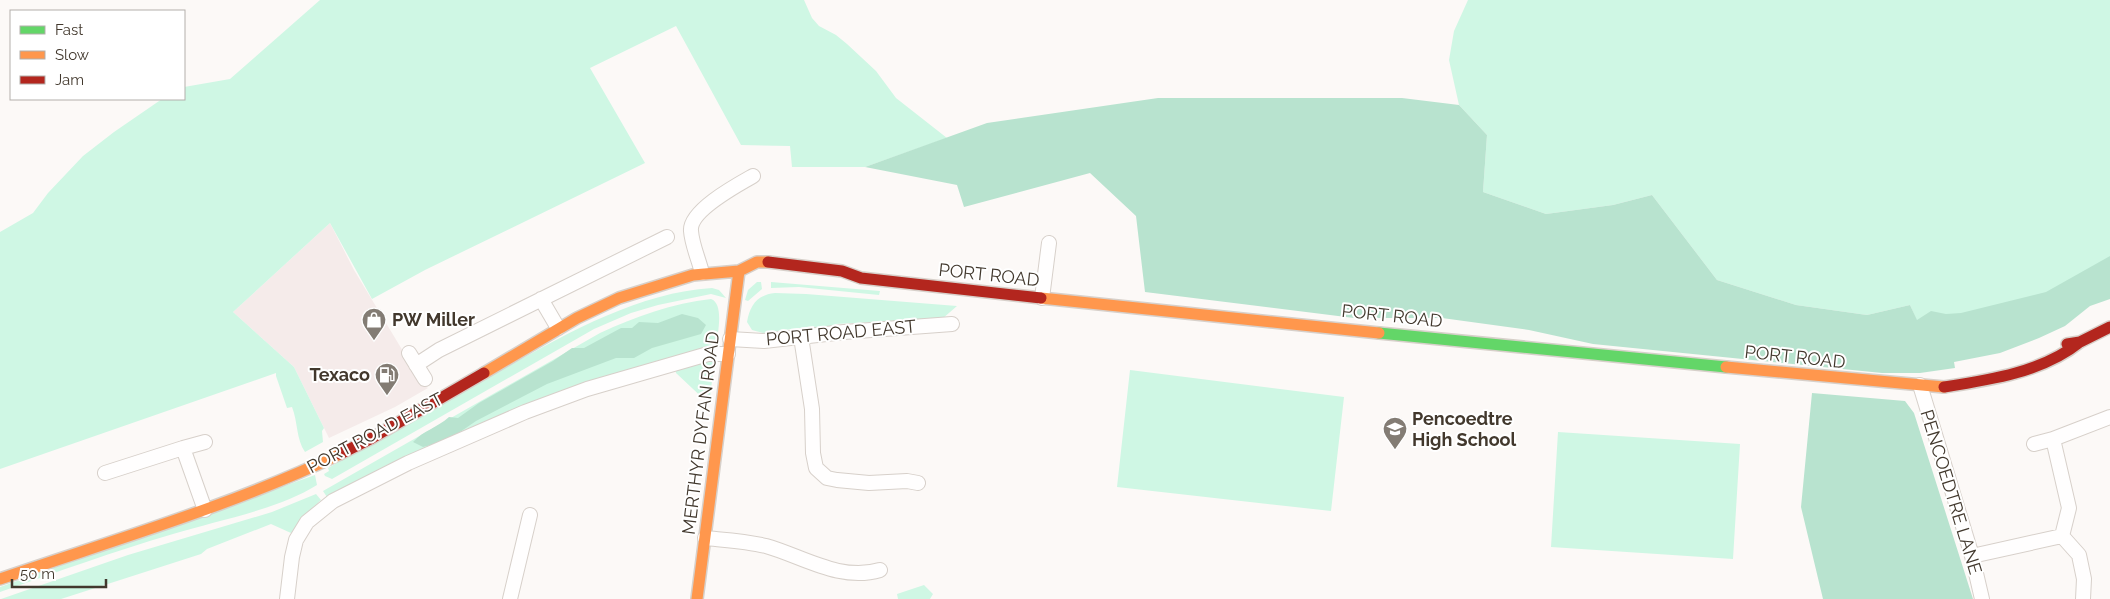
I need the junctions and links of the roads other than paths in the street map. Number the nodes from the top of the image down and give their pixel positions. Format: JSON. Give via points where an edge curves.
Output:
{"nodes":[{"id":1,"x":753,"y":176,"type":"dead end"},
{"id":2,"x":666,"y":237,"type":"dead end"},
{"id":3,"x":1049,"y":243,"type":"dead end"},
{"id":4,"x":738,"y":271,"type":"junction"},
{"id":5,"x":702,"y":273,"type":"junction"},
{"id":6,"x":757,"y":277,"type":"dead end"},
{"id":7,"x":861,"y":278,"type":"junction"},
{"id":8,"x":812,"y":279,"type":"dead end"},
{"id":9,"x":1042,"y":298,"type":"junction"},
{"id":10,"x":541,"y":299,"type":"junction"},
{"id":11,"x":952,"y":324,"type":"dead end"},
{"id":12,"x":2110,"y":327,"type":"edge"},
{"id":13,"x":558,"y":328,"type":"junction"},
{"id":14,"x":801,"y":337,"type":"junction"},
{"id":15,"x":730,"y":339,"type":"junction"},
{"id":16,"x":2080,"y":342,"type":"junction"},
{"id":17,"x":728,"y":354,"type":"junction"},
{"id":18,"x":2018,"y":360,"type":"dead end"},
{"id":19,"x":1938,"y":376,"type":"dead end"},
{"id":20,"x":424,"y":379,"type":"dead end"},
{"id":21,"x":1920,"y":385,"type":"junction"},
{"id":22,"x":2110,"y":417,"type":"edge"},
{"id":23,"x":2053,"y":439,"type":"junction"},
{"id":24,"x":205,"y":442,"type":"dead end"},
{"id":25,"x":2034,"y":444,"type":"dead end"},
{"id":26,"x":183,"y":448,"type":"junction"},
{"id":27,"x":113,"y":474,"type":"dead end"},
{"id":28,"x":918,"y":483,"type":"dead end"},
{"id":29,"x":205,"y":510,"type":"junction"},
{"id":30,"x":530,"y":515,"type":"dead end"},
{"id":31,"x":2062,"y":536,"type":"junction"},
{"id":32,"x":705,"y":538,"type":"junction"},
{"id":33,"x":1972,"y":556,"type":"junction"},
{"id":34,"x":880,"y":570,"type":"dead end"},
{"id":35,"x":0,"y":579,"type":"edge"},
{"id":36,"x":287,"y":599,"type":"edge"},
{"id":37,"x":510,"y":599,"type":"edge"},
{"id":38,"x":697,"y":599,"type":"edge"},
{"id":39,"x":1982,"y":599,"type":"edge"},
{"id":40,"x":2083,"y":599,"type":"edge"}],
"edges":[{"from":1,"to":5,"type":"street","via":[[714,201],[693,220],[691,231]]},
{"from":2,"to":10,"type":"street"},
{"from":3,"to":9,"type":"street"},
{"from":4,"to":5,"type":"main road","name":"PORT ROAD EAST"},
{"from":4,"to":6,"type":"main road"},
{"from":4,"to":7,"type":"main road","name":"PORT ROAD","via":[[757,262],[784,263],[842,271]]},
{"from":4,"to":15,"type":"main road","name":"MERTHYR DYFAN ROAD"},
{"from":5,"to":13,"type":"main road","name":"PORT ROAD EAST","via":[[656,284]]},
{"from":7,"to":8,"type":"main road","name":"PORT ROAD","via":[[840,281]]},
{"from":7,"to":9,"type":"main road","name":"PORT ROAD"},
{"from":9,"to":21,"type":"main road","name":"PORT ROAD"},
{"from":10,"to":13,"type":"street"},
{"from":10,"to":20,"type":"street","via":[[438,350],[412,359]]},
{"from":11,"to":14,"type":"street","name":"PORT ROAD EAST"},
{"from":12,"to":16,"type":"main road","name":"PORT ROAD"},
{"from":13,"to":29,"type":"main road","name":"PORT ROAD EAST","via":[[357,446],[296,475]]},
{"from":14,"to":15,"type":"street","name":"PORT ROAD EAST","via":[[764,341]]},
{"from":14,"to":28,"type":"street","via":[[812,409],[816,468],[827,478],[837,480]]},
{"from":15,"to":17,"type":"main road","name":"MERTHYR DYFAN ROAD"},
{"from":16,"to":18,"type":"main road","name":"PORT ROAD"},
{"from":16,"to":21,"type":"main road","name":"PORT ROAD","via":[[2073,350],[2060,356],[2001,377],[1939,388]]},
{"from":17,"to":32,"type":"main road","name":"MERTHYR DYFAN ROAD"},
{"from":17,"to":36,"type":"street","via":[[708,354],[588,389],[441,448],[332,501],[307,522],[296,540]]},
{"from":19,"to":21,"type":"main road"},
{"from":21,"to":33,"type":"street","name":"PENCOEDTRE LANE"},
{"from":22,"to":23,"type":"street"},
{"from":23,"to":25,"type":"street"},
{"from":23,"to":31,"type":"street","via":[[2069,508]]},
{"from":24,"to":26,"type":"street"},
{"from":26,"to":27,"type":"street"},
{"from":26,"to":29,"type":"street"},
{"from":29,"to":35,"type":"main road","name":"PORT ROAD EAST"},
{"from":30,"to":37,"type":"street"},
{"from":31,"to":33,"type":"street"},
{"from":31,"to":40,"type":"street","via":[[2080,555]]},
{"from":32,"to":34,"type":"street","via":[[765,546],[837,571],[871,573]]},
{"from":32,"to":38,"type":"main road","name":"MERTHYR DYFAN ROAD"},
{"from":33,"to":39,"type":"street","name":"PENCOEDTRE LANE"}]}
